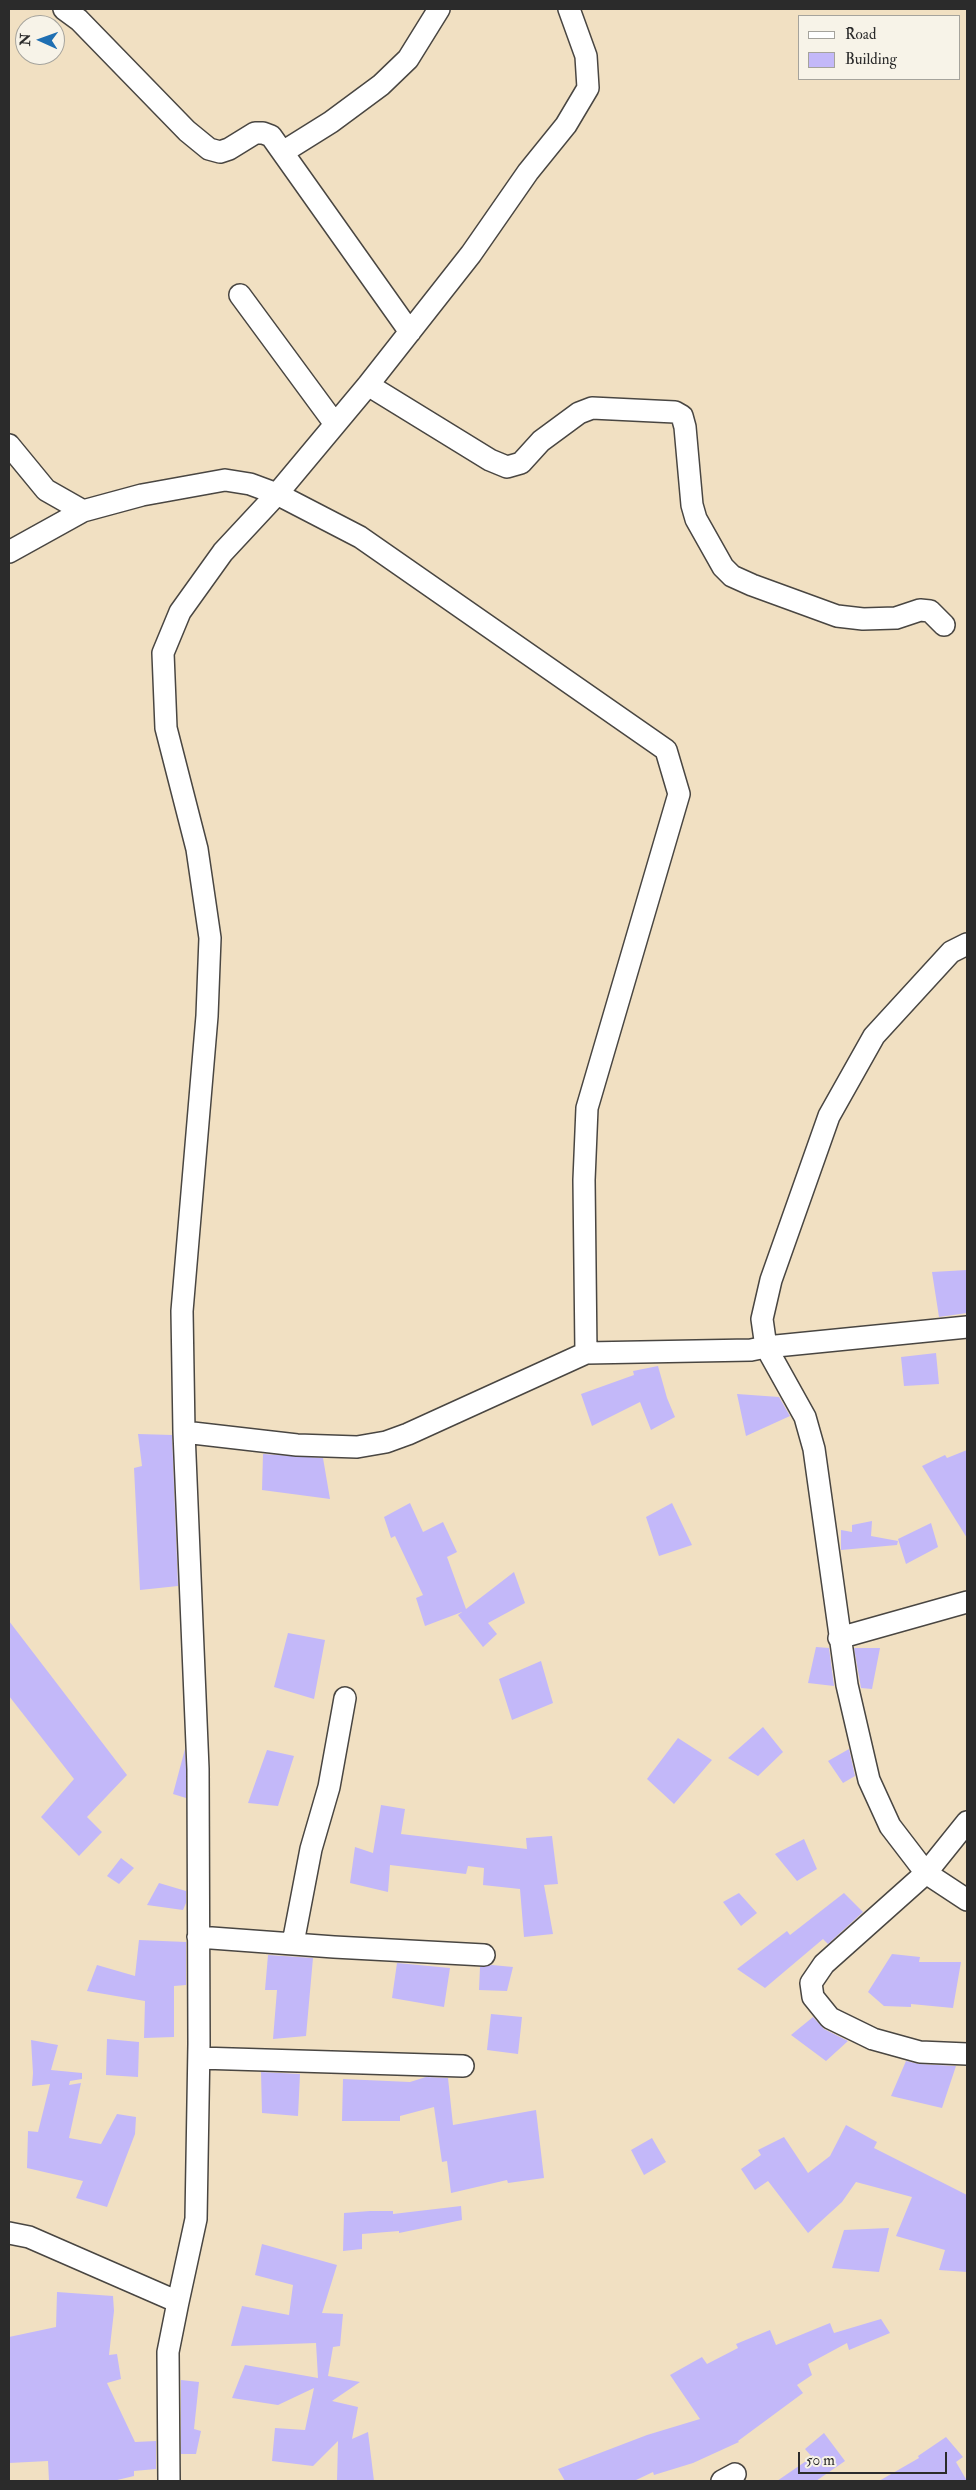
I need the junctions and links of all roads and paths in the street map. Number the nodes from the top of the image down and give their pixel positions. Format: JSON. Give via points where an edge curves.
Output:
{"nodes":[{"id":1,"x":64,"y":9,"type":"edge"},
{"id":2,"x":439,"y":9,"type":"edge"},
{"id":3,"x":569,"y":9,"type":"edge"},
{"id":4,"x":283,"y":152,"type":"junction"},
{"id":5,"x":240,"y":295,"type":"dead end"},
{"id":6,"x":410,"y":332,"type":"junction"},
{"id":7,"x":368,"y":385,"type":"junction"},
{"id":8,"x":335,"y":424,"type":"junction"},
{"id":9,"x":9,"y":445,"type":"edge"},
{"id":10,"x":277,"y":494,"type":"junction"},
{"id":11,"x":83,"y":511,"type":"junction"},
{"id":12,"x":9,"y":552,"type":"edge"},
{"id":13,"x":944,"y":625,"type":"dead end"},
{"id":14,"x":967,"y":944,"type":"edge"},
{"id":15,"x":967,"y":1327,"type":"edge"},
{"id":16,"x":766,"y":1347,"type":"junction"},
{"id":17,"x":586,"y":1353,"type":"junction"},
{"id":18,"x":184,"y":1432,"type":"junction"},
{"id":19,"x":967,"y":1602,"type":"edge"},
{"id":20,"x":839,"y":1638,"type":"junction"},
{"id":21,"x":346,"y":1698,"type":"dead end"},
{"id":22,"x":967,"y":1822,"type":"edge"},
{"id":23,"x":926,"y":1873,"type":"junction"},
{"id":24,"x":967,"y":1900,"type":"edge"},
{"id":25,"x":198,"y":1937,"type":"junction"},
{"id":26,"x":293,"y":1943,"type":"junction"},
{"id":27,"x":484,"y":1955,"type":"dead end"},
{"id":28,"x":967,"y":2054,"type":"edge"},
{"id":29,"x":199,"y":2058,"type":"junction"},
{"id":30,"x":463,"y":2066,"type":"dead end"},
{"id":31,"x":9,"y":2233,"type":"edge"},
{"id":32,"x":178,"y":2302,"type":"junction"},
{"id":33,"x":169,"y":2481,"type":"edge"}],
"edges":[{"from":1,"to":4,"type":"street","via":[[79,20],[187,131],[209,149],[220,152],[263,132]]},
{"from":2,"to":4,"type":"street","via":[[408,59],[381,85]]},
{"from":3,"to":6,"type":"street","via":[[586,56],[588,88],[566,125]]},
{"from":4,"to":6,"type":"street"},
{"from":5,"to":8,"type":"street"},
{"from":6,"to":7,"type":"street"},
{"from":7,"to":8,"type":"street"},
{"from":7,"to":13,"type":"street","via":[[490,460],[507,467],[521,463],[541,441],[579,413],[592,408],[675,412],[682,416],[685,427],[696,519],[723,567],[732,576],[837,616],[896,618],[920,610],[930,611]]},
{"from":8,"to":10,"type":"street"},
{"from":9,"to":11,"type":"street","via":[[46,490]]},
{"from":10,"to":11,"type":"street","via":[[250,484],[225,480],[142,495]]},
{"from":10,"to":17,"type":"street","via":[[360,537],[666,750],[679,794],[587,1108],[584,1180]]},
{"from":10,"to":18,"type":"street","via":[[223,552],[180,612],[163,653],[166,728],[197,849],[210,938],[207,1016],[182,1311]]},
{"from":11,"to":12,"type":"street"},
{"from":14,"to":16,"type":"street","via":[[951,952],[874,1036],[829,1116],[771,1280],[762,1319]]},
{"from":15,"to":16,"type":"street"},
{"from":16,"to":17,"type":"street"},
{"from":16,"to":20,"type":"street","via":[[805,1416],[814,1449]]},
{"from":17,"to":18,"type":"street","via":[[386,1442],[357,1447],[307,1445]]},
{"from":18,"to":25,"type":"street","via":[[198,1769]]},
{"from":19,"to":20,"type":"street"},
{"from":20,"to":23,"type":"street","via":[[869,1780],[890,1826]]},
{"from":21,"to":26,"type":"street"},
{"from":22,"to":23,"type":"street"},
{"from":23,"to":24,"type":"street"},
{"from":23,"to":28,"type":"street","via":[[824,1964],[810,1983],[813,1997],[830,2018],[873,2039],[920,2052]]},
{"from":25,"to":26,"type":"street"},
{"from":25,"to":29,"type":"street"},
{"from":26,"to":27,"type":"street"},
{"from":29,"to":30,"type":"street"},
{"from":29,"to":32,"type":"street","via":[[196,2219]]},
{"from":31,"to":32,"type":"street","via":[[29,2237]]},
{"from":32,"to":33,"type":"street","via":[[168,2352]]}]}
